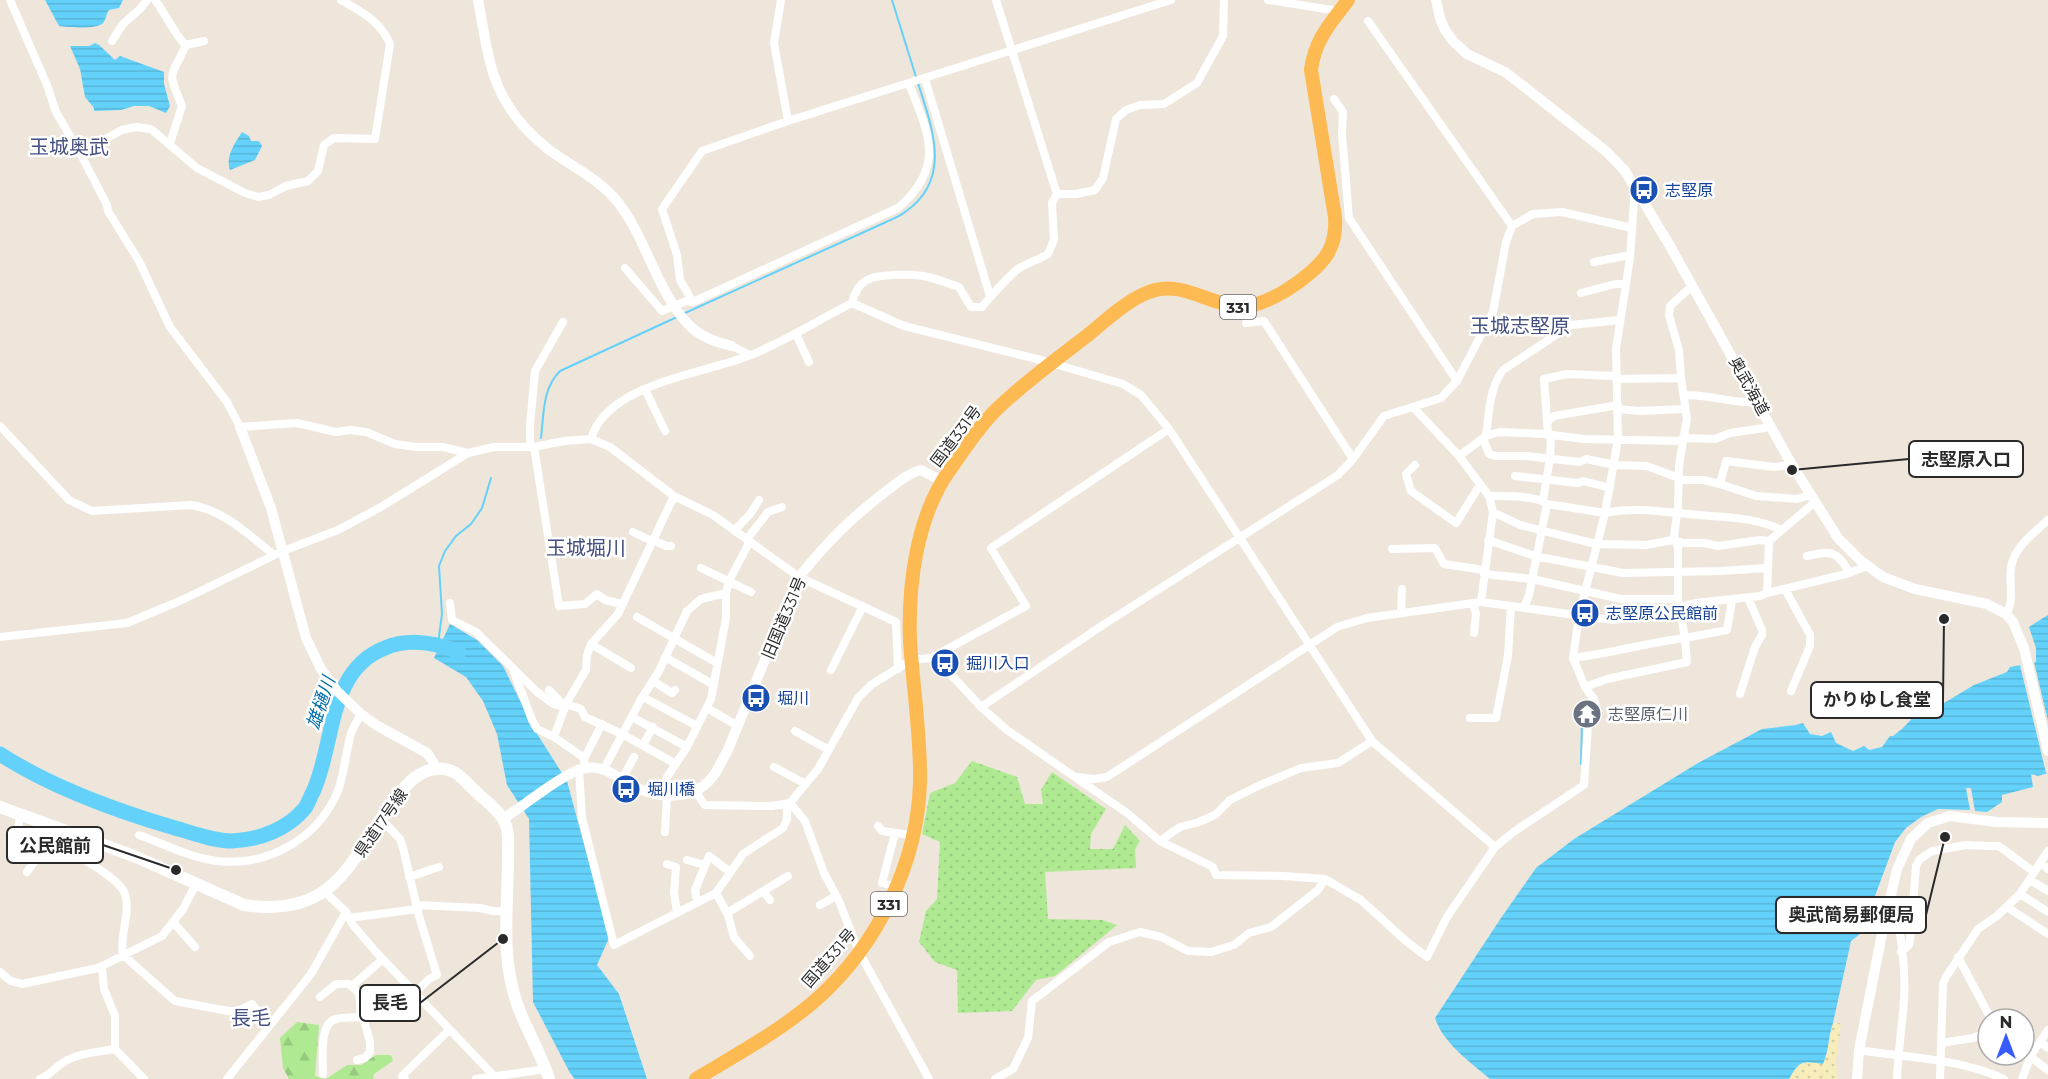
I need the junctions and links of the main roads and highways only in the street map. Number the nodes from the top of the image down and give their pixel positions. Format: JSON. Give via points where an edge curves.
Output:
{"nodes":[{"id":1,"x":1348,"y":0,"type":"edge"},
{"id":2,"x":0,"y":807,"type":"edge"},
{"id":3,"x":547,"y":1074,"type":"edge"},
{"id":4,"x":696,"y":1079,"type":"edge"}],
"edges":[{"from":1,"to":4,"type":"highway","name":"国道331号","number":"331","via":[[1321,36],[1311,70],[1335,217],[1329,251],[1318,266],[1275,298],[1259,304],[1238,307],[1165,288],[1140,296],[997,409],[942,481],[912,575],[909,614],[920,780],[917,818],[897,887],[877,927],[820,996]]},
{"from":2,"to":3,"type":"main road","name":"県道17号線","via":[[134,856],[244,905],[282,907],[302,902],[337,882],[392,803],[417,775],[446,769],[459,775],[503,819],[508,843],[507,951],[512,986]]}]}
